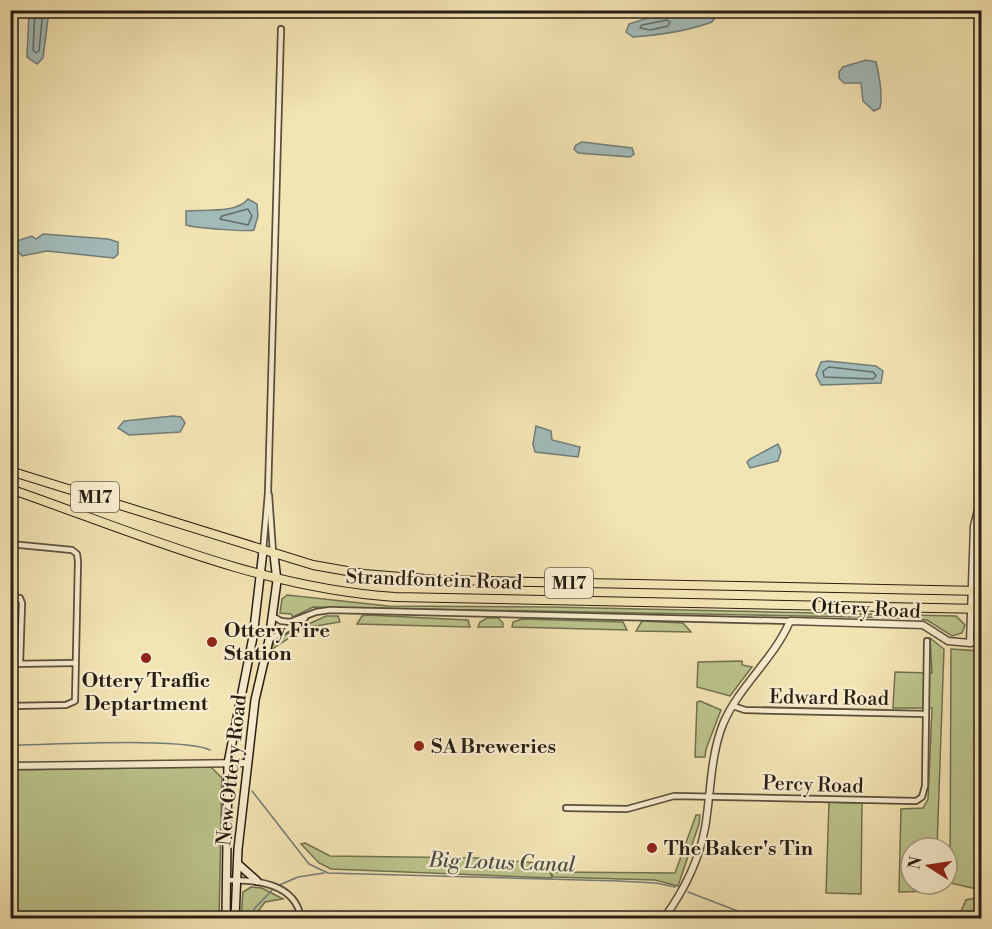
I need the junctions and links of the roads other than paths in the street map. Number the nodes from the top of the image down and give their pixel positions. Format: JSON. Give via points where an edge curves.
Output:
{"nodes":[{"id":1,"x":281,"y":29,"type":"dead end"},
{"id":2,"x":10,"y":471,"type":"edge"},
{"id":3,"x":10,"y":489,"type":"edge"},
{"id":4,"x":268,"y":493,"type":"junction"},
{"id":5,"x":981,"y":494,"type":"edge"},
{"id":6,"x":10,"y":544,"type":"edge"},
{"id":7,"x":263,"y":551,"type":"junction"},
{"id":8,"x":274,"y":555,"type":"junction"},
{"id":9,"x":260,"y":576,"type":"junction"},
{"id":10,"x":277,"y":581,"type":"junction"},
{"id":11,"x":972,"y":591,"type":"junction"},
{"id":12,"x":981,"y":591,"type":"edge"},
{"id":13,"x":10,"y":597,"type":"edge"},
{"id":14,"x":971,"y":608,"type":"junction"},
{"id":15,"x":981,"y":609,"type":"edge"},
{"id":16,"x":272,"y":616,"type":"junction"},
{"id":17,"x":307,"y":616,"type":"junction"},
{"id":18,"x":790,"y":621,"type":"junction"},
{"id":19,"x":269,"y":639,"type":"junction"},
{"id":20,"x":927,"y":641,"type":"dead end"},
{"id":21,"x":970,"y":643,"type":"junction"},
{"id":22,"x":981,"y":644,"type":"edge"},
{"id":23,"x":20,"y":663,"type":"junction"},
{"id":24,"x":75,"y":663,"type":"junction"},
{"id":25,"x":10,"y":664,"type":"edge"},
{"id":26,"x":10,"y":706,"type":"edge"},
{"id":27,"x":733,"y":706,"type":"junction"},
{"id":28,"x":926,"y":714,"type":"junction"},
{"id":29,"x":228,"y":763,"type":"junction"},
{"id":30,"x":248,"y":763,"type":"junction"},
{"id":31,"x":10,"y":766,"type":"edge"},
{"id":32,"x":709,"y":796,"type":"junction"},
{"id":33,"x":566,"y":808,"type":"dead end"},
{"id":34,"x":237,"y":862,"type":"junction"},
{"id":35,"x":227,"y":880,"type":"junction"},
{"id":36,"x":236,"y":880,"type":"junction"},
{"id":37,"x":257,"y":881,"type":"junction"},
{"id":38,"x":226,"y":918,"type":"edge"},
{"id":39,"x":235,"y":918,"type":"edge"},
{"id":40,"x":301,"y":918,"type":"edge"},
{"id":41,"x":664,"y":918,"type":"edge"}],
"edges":[{"from":1,"to":4,"type":"street"},
{"from":2,"to":7,"type":"main road","name":"Strandfontein Road","number":"M17"},
{"from":3,"to":9,"type":"main road","name":"Strandfontein Road","number":"M17"},
{"from":4,"to":7,"type":"street"},
{"from":4,"to":8,"type":"street"},
{"from":5,"to":11,"type":"street","via":[[974,523]]},
{"from":6,"to":24,"type":"street","via":[[72,550],[77,554]]},
{"from":7,"to":8,"type":"main road","name":"Strandfontein Road","number":"M17"},
{"from":7,"to":9,"type":"main road","name":"New Ottery Road"},
{"from":8,"to":10,"type":"main road","name":"New Ottery Road"},
{"from":8,"to":11,"type":"main road","name":"Strandfontein Road","number":"M17","via":[[354,572],[438,580]]},
{"from":9,"to":10,"type":"main road","name":"Strandfontein Road","number":"M17"},
{"from":9,"to":29,"type":"main road","name":"New Ottery Road","via":[[253,637]]},
{"from":10,"to":14,"type":"main road","name":"Strandfontein Road","number":"M17","via":[[394,597]]},
{"from":10,"to":16,"type":"main road","name":"New Ottery Road"},
{"from":11,"to":12,"type":"main road","name":"Strandfontein Road","number":"M17"},
{"from":11,"to":14,"type":"street"},
{"from":13,"to":23,"type":"street","via":[[20,598],[22,603]]},
{"from":14,"to":15,"type":"main road","name":"Strandfontein Road","number":"M17"},
{"from":14,"to":21,"type":"street"},
{"from":16,"to":17,"type":"street","name":"Strandfontein Road","via":[[286,622]]},
{"from":16,"to":19,"type":"main road","name":"New Ottery Road"},
{"from":17,"to":18,"type":"street","name":"Strandfontein Road","via":[[338,610]]},
{"from":17,"to":19,"type":"street","name":"Strandfontein Road"},
{"from":18,"to":21,"type":"street","name":"Ottery Road","via":[[922,625],[948,641]]},
{"from":18,"to":27,"type":"street","name":"Ottery Road"},
{"from":19,"to":30,"type":"main road","name":"New Ottery Road","via":[[257,682]]},
{"from":20,"to":28,"type":"street"},
{"from":21,"to":22,"type":"street"},
{"from":23,"to":24,"type":"street"},
{"from":23,"to":25,"type":"street"},
{"from":24,"to":26,"type":"street","via":[[73,703]]},
{"from":27,"to":28,"type":"street","name":"Edward Road","via":[[745,710]]},
{"from":27,"to":32,"type":"street","name":"Ottery Road","via":[[717,745]]},
{"from":28,"to":32,"type":"street","name":"Percy Road","via":[[925,786],[922,797],[916,801]]},
{"from":29,"to":30,"type":"street"},
{"from":29,"to":31,"type":"street"},
{"from":29,"to":35,"type":"main road","name":"New Ottery Road"},
{"from":30,"to":34,"type":"main road","name":"New Ottery Road"},
{"from":32,"to":33,"type":"street","name":"Percy Road","via":[[668,796],[627,809]]},
{"from":32,"to":41,"type":"street","name":"Ottery Road","via":[[702,841],[684,885]]},
{"from":34,"to":36,"type":"main road","name":"New Ottery Road"},
{"from":34,"to":37,"type":"main road","via":[[242,871]]},
{"from":35,"to":36,"type":"street"},
{"from":35,"to":38,"type":"main road","name":"New Ottery Road"},
{"from":36,"to":37,"type":"street"},
{"from":36,"to":39,"type":"main road","name":"New Ottery Road"},
{"from":37,"to":40,"type":"street","via":[[294,899]]}]}
